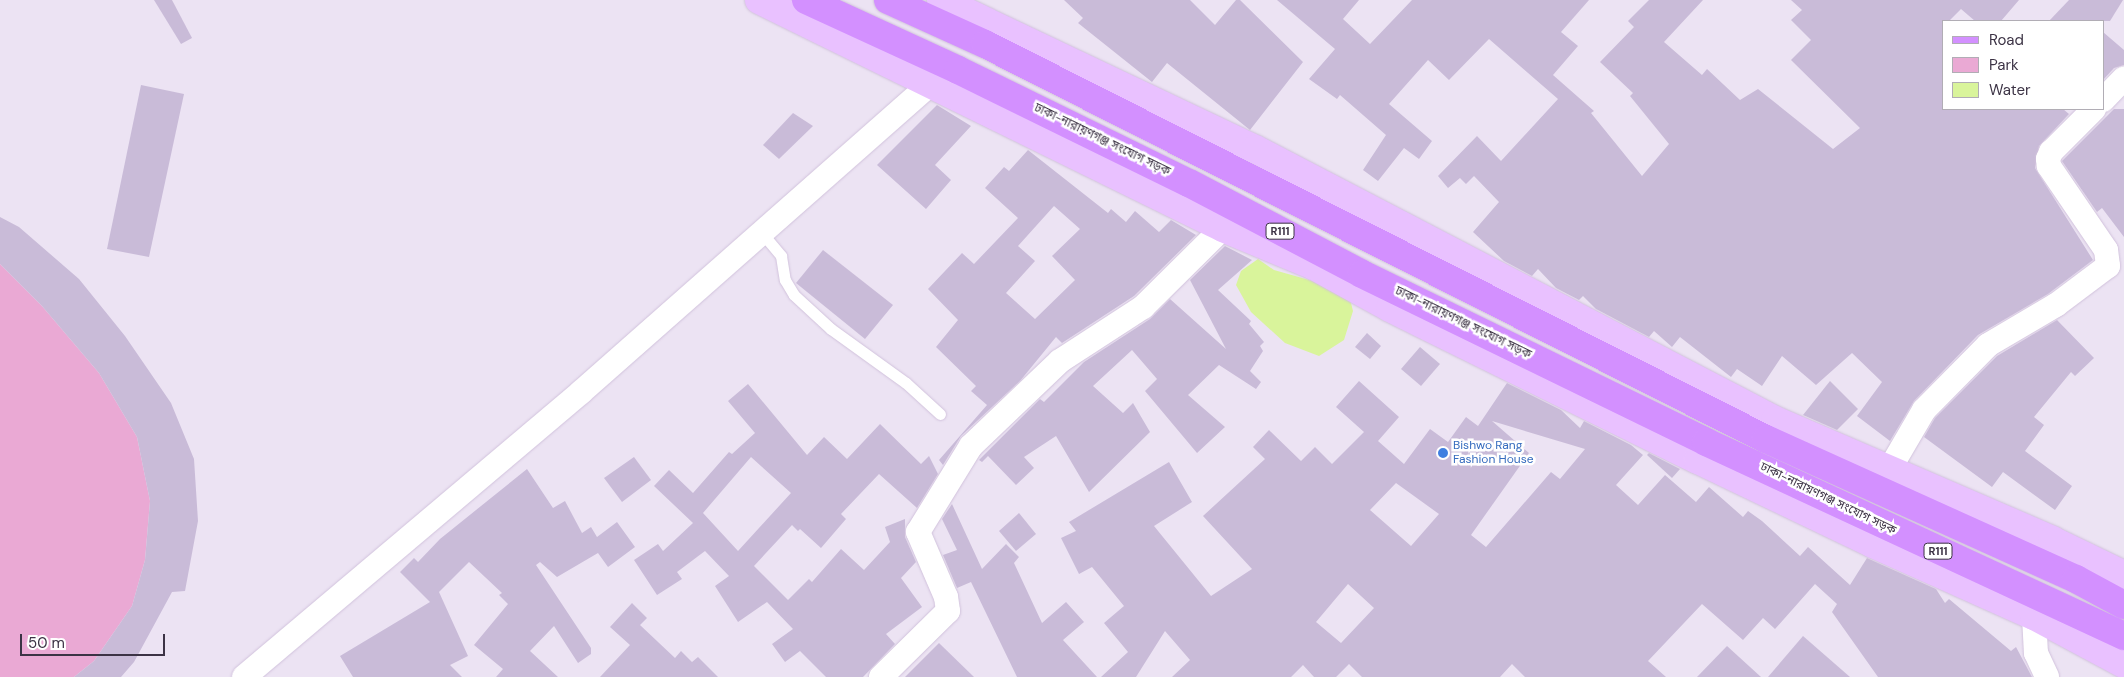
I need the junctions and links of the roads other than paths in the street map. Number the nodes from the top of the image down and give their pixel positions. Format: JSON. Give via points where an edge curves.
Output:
{"nodes":[{"id":1,"x":759,"y":0,"type":"edge"},
{"id":2,"x":806,"y":0,"type":"edge"},
{"id":3,"x":888,"y":0,"type":"edge"},
{"id":4,"x":942,"y":0,"type":"edge"},
{"id":5,"x":2124,"y":78,"type":"edge"},
{"id":6,"x":930,"y":84,"type":"junction"},
{"id":7,"x":2104,"y":99,"type":"edge"},
{"id":8,"x":2093,"y":110,"type":"edge"},
{"id":9,"x":1232,"y":219,"type":"junction"},
{"id":10,"x":762,"y":233,"type":"junction"},
{"id":11,"x":1724,"y":405,"type":"junction"},
{"id":12,"x":940,"y":414,"type":"dead end"},
{"id":13,"x":1702,"y":451,"type":"junction"},
{"id":14,"x":1889,"y":470,"type":"junction"},
{"id":15,"x":2124,"y":576,"type":"edge"},
{"id":16,"x":2124,"y":605,"type":"edge"},
{"id":17,"x":2034,"y":616,"type":"junction"},
{"id":18,"x":2124,"y":636,"type":"edge"},
{"id":19,"x":2124,"y":664,"type":"edge"},
{"id":20,"x":244,"y":677,"type":"edge"},
{"id":21,"x":881,"y":677,"type":"edge"},
{"id":22,"x":2047,"y":677,"type":"edge"}],
"edges":[{"from":1,"to":6,"type":"street"},
{"from":2,"to":9,"type":"main road","name":"ঢাকা-নারায়ণগঞ্জ সংযোগ সড়ক","number":"R111","via":[[958,70]]},
{"from":3,"to":11,"type":"main road","number":"R111","via":[[985,44]]},
{"from":4,"to":11,"type":"street","via":[[1255,149]]},
{"from":5,"to":7,"type":"street"},
{"from":6,"to":9,"type":"street"},
{"from":6,"to":10,"type":"street"},
{"from":8,"to":14,"type":"street","via":[[2050,152],[2048,158],[2049,166],[2106,250],[2108,266],[2056,305],[1988,344],[1924,410]]},
{"from":9,"to":13,"type":"main road","name":"ঢাকা-নারায়ণগঞ্জ সংযোগ সড়ক","number":"R111","via":[[1371,278]]},
{"from":9,"to":21,"type":"street","via":[[1143,307],[1060,361],[971,446],[918,532],[946,597],[948,611]]},
{"from":10,"to":12,"type":"lane","via":[[780,256],[784,280],[794,295],[831,329],[906,383]]},
{"from":10,"to":20,"type":"street","via":[[581,392]]},
{"from":11,"to":14,"type":"street"},
{"from":11,"to":16,"type":"main road","number":"R111","via":[[1766,439],[2076,579]]},
{"from":13,"to":17,"type":"street","via":[[1873,544]]},
{"from":13,"to":18,"type":"main road","name":"ঢাকা-নারায়ণগঞ্জ সংযোগ সড়ক","number":"R111","via":[[1753,464]]},
{"from":14,"to":15,"type":"street"},
{"from":17,"to":19,"type":"street"},
{"from":17,"to":22,"type":"street","via":[[2036,654]]}]}
